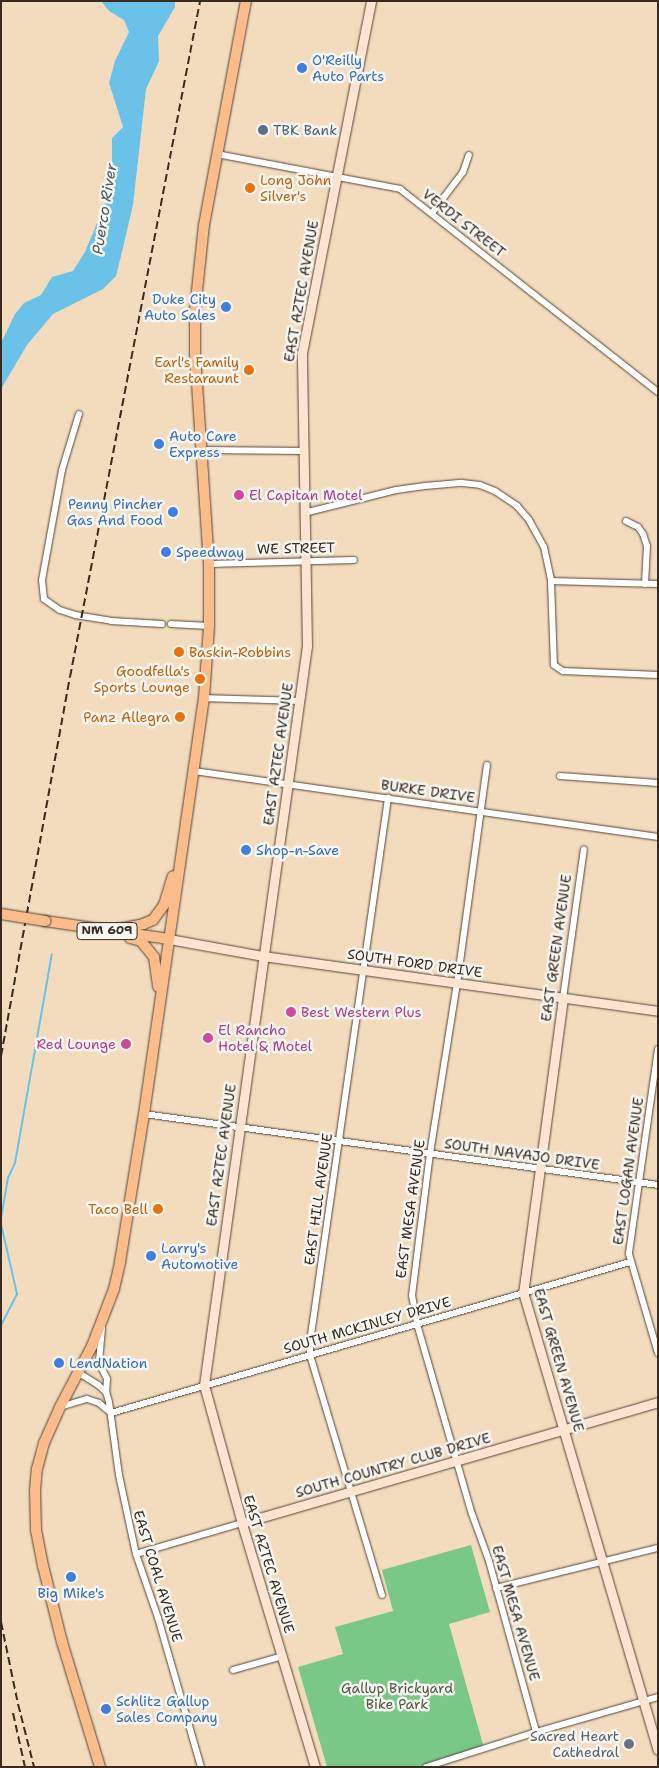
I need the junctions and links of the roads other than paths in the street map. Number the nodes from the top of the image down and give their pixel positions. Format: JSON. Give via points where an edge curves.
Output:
{"nodes":[{"id":1,"x":246,"y":1,"type":"edge"},
{"id":2,"x":371,"y":1,"type":"edge"},
{"id":3,"x":217,"y":154,"type":"junction"},
{"id":4,"x":468,"y":154,"type":"dead end"},
{"id":5,"x":337,"y":176,"type":"junction"},
{"id":6,"x":432,"y":213,"type":"junction"},
{"id":7,"x":658,"y":392,"type":"edge"},
{"id":8,"x":79,"y":414,"type":"dead end"},
{"id":9,"x":202,"y":450,"type":"junction"},
{"id":10,"x":303,"y":451,"type":"junction"},
{"id":11,"x":304,"y":513,"type":"junction"},
{"id":12,"x":626,"y":521,"type":"dead end"},
{"id":13,"x":306,"y":560,"type":"junction"},
{"id":14,"x":354,"y":560,"type":"dead end"},
{"id":15,"x":209,"y":564,"type":"junction"},
{"id":16,"x":551,"y":581,"type":"junction"},
{"id":17,"x":646,"y":584,"type":"junction"},
{"id":18,"x":658,"y":584,"type":"edge"},
{"id":19,"x":162,"y":624,"type":"dead end"},
{"id":20,"x":171,"y":624,"type":"dead end"},
{"id":21,"x":209,"y":626,"type":"junction"},
{"id":22,"x":658,"y":675,"type":"edge"},
{"id":23,"x":204,"y":698,"type":"junction"},
{"id":24,"x":299,"y":701,"type":"junction"},
{"id":25,"x":487,"y":766,"type":"dead end"},
{"id":26,"x":194,"y":771,"type":"junction"},
{"id":27,"x":560,"y":776,"type":"dead end"},
{"id":28,"x":658,"y":783,"type":"edge"},
{"id":29,"x":287,"y":784,"type":"junction"},
{"id":30,"x":388,"y":798,"type":"junction"},
{"id":31,"x":481,"y":811,"type":"junction"},
{"id":32,"x":188,"y":815,"type":"junction"},
{"id":33,"x":658,"y":836,"type":"edge"},
{"id":34,"x":584,"y":849,"type":"dead end"},
{"id":35,"x":1,"y":914,"type":"edge"},
{"id":36,"x":108,"y":931,"type":"junction"},
{"id":37,"x":169,"y":939,"type":"junction"},
{"id":38,"x":263,"y":956,"type":"junction"},
{"id":39,"x":362,"y":970,"type":"junction"},
{"id":40,"x":457,"y":983,"type":"junction"},
{"id":41,"x":563,"y":998,"type":"junction"},
{"id":42,"x":658,"y":1011,"type":"edge"},
{"id":43,"x":157,"y":1024,"type":"junction"},
{"id":44,"x":658,"y":1049,"type":"edge"},
{"id":45,"x":144,"y":1114,"type":"junction"},
{"id":46,"x":239,"y":1126,"type":"junction"},
{"id":47,"x":339,"y":1140,"type":"junction"},
{"id":48,"x":430,"y":1153,"type":"junction"},
{"id":49,"x":539,"y":1170,"type":"junction"},
{"id":50,"x":639,"y":1182,"type":"junction"},
{"id":51,"x":658,"y":1185,"type":"edge"},
{"id":52,"x":630,"y":1262,"type":"junction"},
{"id":53,"x":523,"y":1292,"type":"junction"},
{"id":54,"x":102,"y":1322,"type":"junction"},
{"id":55,"x":417,"y":1324,"type":"junction"},
{"id":56,"x":658,"y":1353,"type":"edge"},
{"id":57,"x":310,"y":1355,"type":"junction"},
{"id":58,"x":79,"y":1373,"type":"junction"},
{"id":59,"x":204,"y":1385,"type":"junction"},
{"id":60,"x":106,"y":1392,"type":"junction"},
{"id":61,"x":658,"y":1402,"type":"edge"},
{"id":62,"x":60,"y":1407,"type":"junction"},
{"id":63,"x":111,"y":1413,"type":"junction"},
{"id":64,"x":564,"y":1429,"type":"junction"},
{"id":65,"x":458,"y":1460,"type":"junction"},
{"id":66,"x":352,"y":1491,"type":"junction"},
{"id":67,"x":242,"y":1523,"type":"junction"},
{"id":68,"x":658,"y":1548,"type":"edge"},
{"id":69,"x":136,"y":1554,"type":"junction"},
{"id":70,"x":604,"y":1563,"type":"junction"},
{"id":71,"x":496,"y":1588,"type":"junction"},
{"id":72,"x":382,"y":1595,"type":"dead end"},
{"id":73,"x":283,"y":1656,"type":"junction"},
{"id":74,"x":233,"y":1670,"type":"dead end"},
{"id":75,"x":658,"y":1697,"type":"edge"},
{"id":76,"x":644,"y":1702,"type":"junction"},
{"id":77,"x":536,"y":1732,"type":"junction"},
{"id":78,"x":658,"y":1750,"type":"edge"},
{"id":79,"x":431,"y":1766,"type":"edge"},
{"id":80,"x":100,"y":1767,"type":"edge"},
{"id":81,"x":201,"y":1767,"type":"edge"},
{"id":82,"x":315,"y":1767,"type":"edge"}],
"edges":[{"from":1,"to":3,"type":"main road"},
{"from":2,"to":5,"type":"main road","name":"EAST AZTEC AVENUE"},
{"from":3,"to":5,"type":"street","name":"VERDI STREET"},
{"from":3,"to":9,"type":"main road","via":[[199,252],[194,310]]},
{"from":4,"to":6,"type":"street","via":[[463,172]]},
{"from":5,"to":6,"type":"street","name":"VERDI STREET","via":[[400,189]]},
{"from":5,"to":10,"type":"main road","name":"EAST AZTEC AVENUE","via":[[302,353]]},
{"from":6,"to":7,"type":"street","name":"VERDI STREET"},
{"from":8,"to":19,"type":"street","via":[[62,470],[42,580],[44,599],[75,615]]},
{"from":9,"to":10,"type":"street"},
{"from":9,"to":15,"type":"main road"},
{"from":10,"to":11,"type":"main road","name":"EAST AZTEC AVENUE"},
{"from":11,"to":13,"type":"main road","name":"EAST AZTEC AVENUE"},
{"from":11,"to":16,"type":"street","via":[[396,490],[442,484],[480,485],[507,498],[529,520],[544,547]]},
{"from":12,"to":17,"type":"street","via":[[638,527],[643,534]]},
{"from":13,"to":14,"type":"street","name":"WE STREET"},
{"from":13,"to":15,"type":"street","name":"WE STREET"},
{"from":13,"to":24,"type":"main road","name":"EAST AZTEC AVENUE","via":[[307,646]]},
{"from":15,"to":21,"type":"main road"},
{"from":16,"to":17,"type":"street"},
{"from":16,"to":22,"type":"street","via":[[554,665],[564,671]]},
{"from":17,"to":18,"type":"street"},
{"from":20,"to":21,"type":"street"},
{"from":21,"to":23,"type":"main road"},
{"from":23,"to":24,"type":"street"},
{"from":23,"to":26,"type":"main road"},
{"from":24,"to":29,"type":"main road","name":"EAST AZTEC AVENUE"},
{"from":25,"to":31,"type":"street","name":"EAST MESA AVENUE"},
{"from":26,"to":29,"type":"street","name":"BURKE DRIVE"},
{"from":26,"to":32,"type":"main road"},
{"from":27,"to":28,"type":"street"},
{"from":29,"to":30,"type":"street","name":"BURKE DRIVE"},
{"from":29,"to":38,"type":"main road","name":"EAST AZTEC AVENUE"},
{"from":30,"to":31,"type":"street","name":"BURKE DRIVE"},
{"from":30,"to":39,"type":"street","name":"EAST HILL AVENUE"},
{"from":31,"to":33,"type":"street","name":"BURKE DRIVE"},
{"from":31,"to":40,"type":"street","name":"EAST MESA AVENUE"},
{"from":32,"to":36,"type":"main road","via":[[170,887],[158,914],[143,924]]},
{"from":32,"to":37,"type":"main road"},
{"from":34,"to":41,"type":"street","name":"EAST GREEN AVENUE"},
{"from":35,"to":36,"type":"main road","number":"NM 609","bridge":true},
{"from":36,"to":37,"type":"main road","number":"NM 609"},
{"from":36,"to":43,"type":"main road","via":[[141,941],[154,957],[158,987]]},
{"from":37,"to":38,"type":"main road","name":"SOUTH FORD DRIVE"},
{"from":37,"to":43,"type":"main road"},
{"from":38,"to":39,"type":"main road","name":"SOUTH FORD DRIVE"},
{"from":38,"to":46,"type":"main road","name":"EAST AZTEC AVENUE"},
{"from":39,"to":40,"type":"main road","name":"SOUTH FORD DRIVE"},
{"from":39,"to":47,"type":"street","name":"EAST HILL AVENUE"},
{"from":40,"to":41,"type":"main road","name":"SOUTH FORD DRIVE"},
{"from":40,"to":48,"type":"street","name":"EAST MESA AVENUE"},
{"from":41,"to":42,"type":"main road","name":"SOUTH FORD DRIVE"},
{"from":41,"to":49,"type":"main road","name":"EAST GREEN AVENUE"},
{"from":43,"to":45,"type":"main road"},
{"from":44,"to":50,"type":"street","name":"EAST LOGAN AVENUE"},
{"from":45,"to":46,"type":"street","name":"SOUTH NAVAJO DRIVE"},
{"from":45,"to":54,"type":"main road","via":[[126,1235],[114,1289]]},
{"from":46,"to":47,"type":"street","name":"SOUTH NAVAJO DRIVE"},
{"from":46,"to":59,"type":"main road","name":"EAST AZTEC AVENUE"},
{"from":47,"to":48,"type":"street","name":"SOUTH NAVAJO DRIVE"},
{"from":47,"to":57,"type":"street","name":"EAST HILL AVENUE"},
{"from":48,"to":49,"type":"street","name":"SOUTH NAVAJO DRIVE"},
{"from":48,"to":55,"type":"street","name":"EAST MESA AVENUE","via":[[412,1280]]},
{"from":49,"to":50,"type":"street","name":"SOUTH NAVAJO DRIVE"},
{"from":49,"to":53,"type":"main road","name":"EAST GREEN AVENUE"},
{"from":50,"to":51,"type":"street","name":"SOUTH NAVAJO DRIVE"},
{"from":50,"to":52,"type":"street","name":"EAST LOGAN AVENUE"},
{"from":52,"to":53,"type":"street","name":"SOUTH MCKINLEY DRIVE"},
{"from":52,"to":56,"type":"street","name":"EAST LOGAN AVENUE"},
{"from":53,"to":55,"type":"street","name":"SOUTH MCKINLEY DRIVE"},
{"from":53,"to":64,"type":"main road","name":"EAST GREEN AVENUE"},
{"from":54,"to":58,"type":"main road"},
{"from":54,"to":60,"type":"street","name":"EAST COAL AVENUE","via":[[99,1363],[107,1379]]},
{"from":55,"to":57,"type":"street","name":"SOUTH MCKINLEY DRIVE"},
{"from":55,"to":65,"type":"street","name":"EAST MESA AVENUE"},
{"from":57,"to":59,"type":"street","name":"SOUTH MCKINLEY DRIVE"},
{"from":57,"to":66,"type":"street","name":"EAST HILL AVENUE"},
{"from":58,"to":60,"type":"street"},
{"from":58,"to":62,"type":"main road"},
{"from":59,"to":63,"type":"street","name":"SOUTH MCKINLEY DRIVE"},
{"from":59,"to":67,"type":"main road","name":"EAST AZTEC AVENUE"},
{"from":60,"to":63,"type":"street","name":"EAST COAL AVENUE"},
{"from":61,"to":64,"type":"main road","name":"SOUTH COUNTRY CLUB DRIVE"},
{"from":62,"to":63,"type":"street","via":[[88,1399]]},
{"from":62,"to":80,"type":"main road","via":[[44,1443],[37,1470],[36,1531],[62,1642]]},
{"from":63,"to":69,"type":"street","name":"EAST COAL AVENUE","via":[[120,1483]]},
{"from":64,"to":65,"type":"main road","name":"SOUTH COUNTRY CLUB DRIVE"},
{"from":64,"to":70,"type":"main road","name":"EAST GREEN AVENUE"},
{"from":65,"to":66,"type":"main road","name":"SOUTH COUNTRY CLUB DRIVE"},
{"from":65,"to":71,"type":"street","name":"EAST MESA AVENUE"},
{"from":66,"to":67,"type":"main road","name":"SOUTH COUNTRY CLUB DRIVE"},
{"from":66,"to":72,"type":"street","name":"EAST HILL AVENUE"},
{"from":67,"to":69,"type":"street","name":"SOUTH COUNTRY CLUB DRIVE"},
{"from":67,"to":73,"type":"main road","name":"EAST AZTEC AVENUE"},
{"from":68,"to":70,"type":"street"},
{"from":69,"to":81,"type":"street","name":"EAST COAL AVENUE"},
{"from":70,"to":71,"type":"street"},
{"from":70,"to":76,"type":"main road","name":"EAST GREEN AVENUE"},
{"from":71,"to":77,"type":"street","name":"EAST MESA AVENUE"},
{"from":73,"to":74,"type":"street"},
{"from":73,"to":82,"type":"main road","name":"EAST AZTEC AVENUE"},
{"from":75,"to":76,"type":"street"},
{"from":76,"to":77,"type":"street"},
{"from":76,"to":78,"type":"main road","name":"EAST GREEN AVENUE"},
{"from":77,"to":79,"type":"street"}]}
